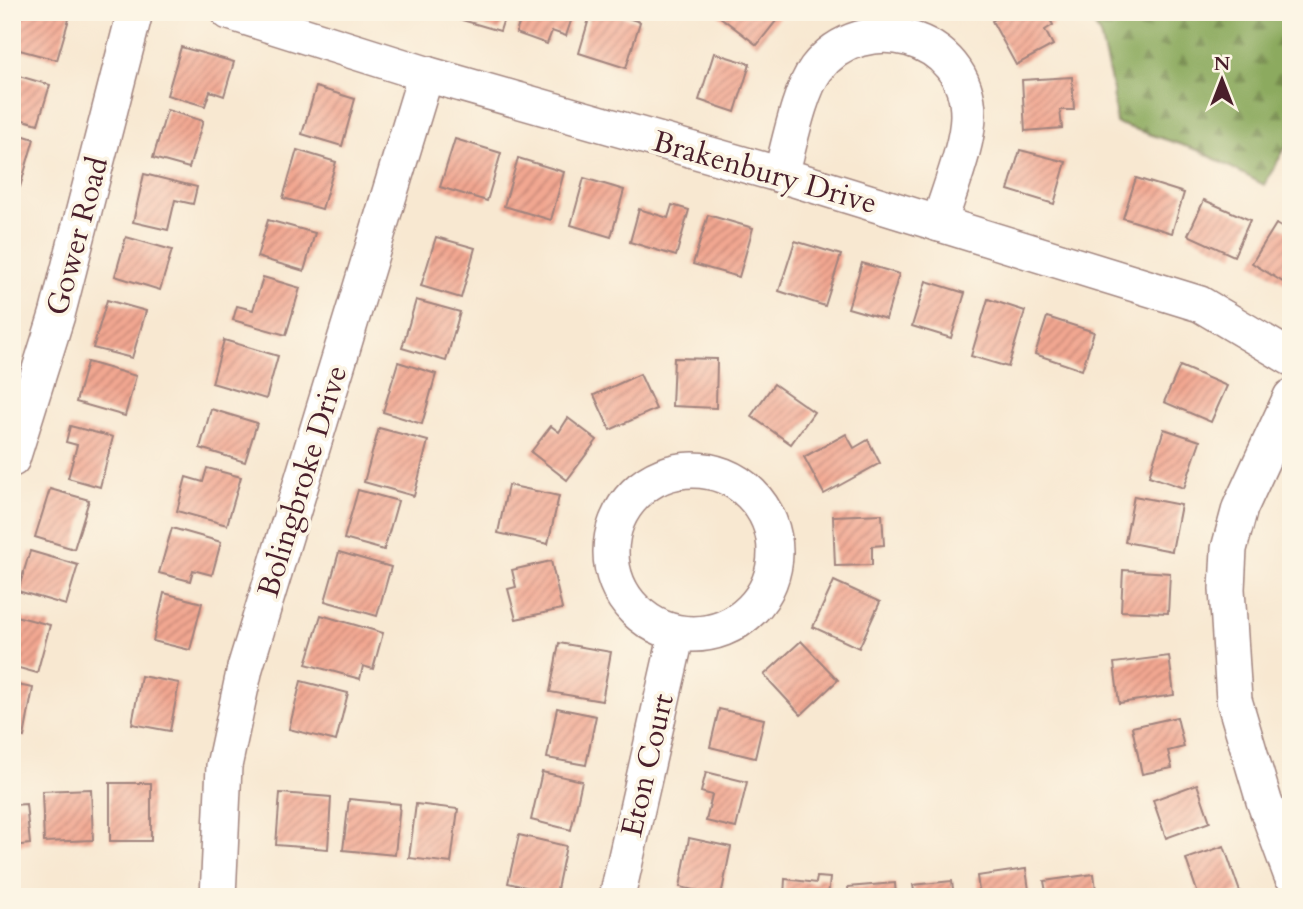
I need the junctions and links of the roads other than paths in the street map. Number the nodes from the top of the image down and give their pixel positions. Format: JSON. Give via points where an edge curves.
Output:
{"nodes":[{"id":1,"x":135,"y":12,"type":"edge"},
{"id":2,"x":229,"y":12,"type":"edge"},
{"id":3,"x":426,"y":74,"type":"junction"},
{"id":4,"x":781,"y":175,"type":"junction"},
{"id":5,"x":939,"y":224,"type":"junction"},
{"id":6,"x":1291,"y":358,"type":"edge"},
{"id":7,"x":1291,"y":397,"type":"edge"},
{"id":8,"x":12,"y":459,"type":"edge"},
{"id":9,"x":677,"y":633,"type":"junction"},
{"id":10,"x":1291,"y":874,"type":"edge"},
{"id":11,"x":218,"y":897,"type":"edge"},
{"id":12,"x":617,"y":897,"type":"edge"}],
"edges":[{"from":1,"to":8,"type":"street","name":"Gower Road","via":[[57,315]]},
{"from":2,"to":3,"type":"street","name":"Brakenbury Drive"},
{"from":3,"to":4,"type":"street","name":"Brakenbury Drive"},
{"from":3,"to":11,"type":"street","name":"Bolingbroke Drive","via":[[244,668],[224,766]]},
{"from":4,"to":5,"type":"street","name":"Brakenbury Drive"},
{"from":4,"to":5,"type":"street","via":[[815,70],[833,51],[856,38],[908,37],[932,48],[951,66],[963,89],[968,115]]},
{"from":5,"to":6,"type":"street","name":"Brakenbury Drive","via":[[1199,304]]},
{"from":7,"to":10,"type":"street","via":[[1240,508],[1229,549],[1227,589],[1234,700]]},
{"from":9,"to":9,"type":"street","via":[[701,634],[745,616],[772,578],[776,554],[773,530],[763,508],[747,490],[701,471],[673,473],[648,484],[628,503],[615,527],[611,555],[616,582],[630,605],[651,623]]},
{"from":9,"to":12,"type":"street","name":"Eton Court"}]}
